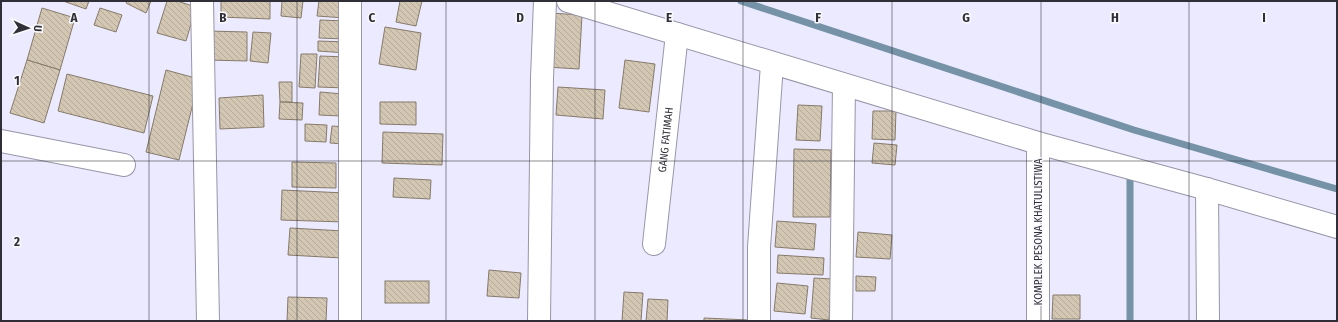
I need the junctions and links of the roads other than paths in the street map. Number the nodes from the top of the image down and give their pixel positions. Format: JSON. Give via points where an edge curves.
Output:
{"nodes":[{"id":1,"x":202,"y":1,"type":"edge"},
{"id":2,"x":350,"y":1,"type":"edge"},
{"id":3,"x":545,"y":1,"type":"edge"},
{"id":4,"x":568,"y":1,"type":"edge"},
{"id":5,"x":677,"y":34,"type":"junction"},
{"id":6,"x":772,"y":64,"type":"junction"},
{"id":7,"x":844,"y":85,"type":"junction"},
{"id":8,"x":1,"y":141,"type":"edge"},
{"id":9,"x":1038,"y":143,"type":"junction"},
{"id":10,"x":124,"y":165,"type":"dead end"},
{"id":11,"x":1207,"y":188,"type":"junction"},
{"id":12,"x":1337,"y":227,"type":"edge"},
{"id":13,"x":654,"y":244,"type":"dead end"},
{"id":14,"x":208,"y":321,"type":"edge"},
{"id":15,"x":350,"y":321,"type":"edge"},
{"id":16,"x":539,"y":321,"type":"edge"},
{"id":17,"x":759,"y":321,"type":"edge"},
{"id":18,"x":841,"y":321,"type":"edge"},
{"id":19,"x":1038,"y":321,"type":"edge"},
{"id":20,"x":1208,"y":321,"type":"edge"}],
"edges":[{"from":1,"to":14,"type":"street"},
{"from":2,"to":15,"type":"street"},
{"from":3,"to":16,"type":"street"},
{"from":4,"to":5,"type":"street"},
{"from":5,"to":6,"type":"street"},
{"from":5,"to":13,"type":"street","name":"GANG FATIMAH"},
{"from":6,"to":7,"type":"street"},
{"from":6,"to":17,"type":"street","via":[[759,247]]},
{"from":7,"to":9,"type":"street"},
{"from":7,"to":18,"type":"street"},
{"from":8,"to":10,"type":"street"},
{"from":9,"to":11,"type":"street"},
{"from":9,"to":19,"type":"street","name":"KOMPLEK PESONA KHATULISTIWA"},
{"from":11,"to":12,"type":"street"},
{"from":11,"to":20,"type":"street"}]}
